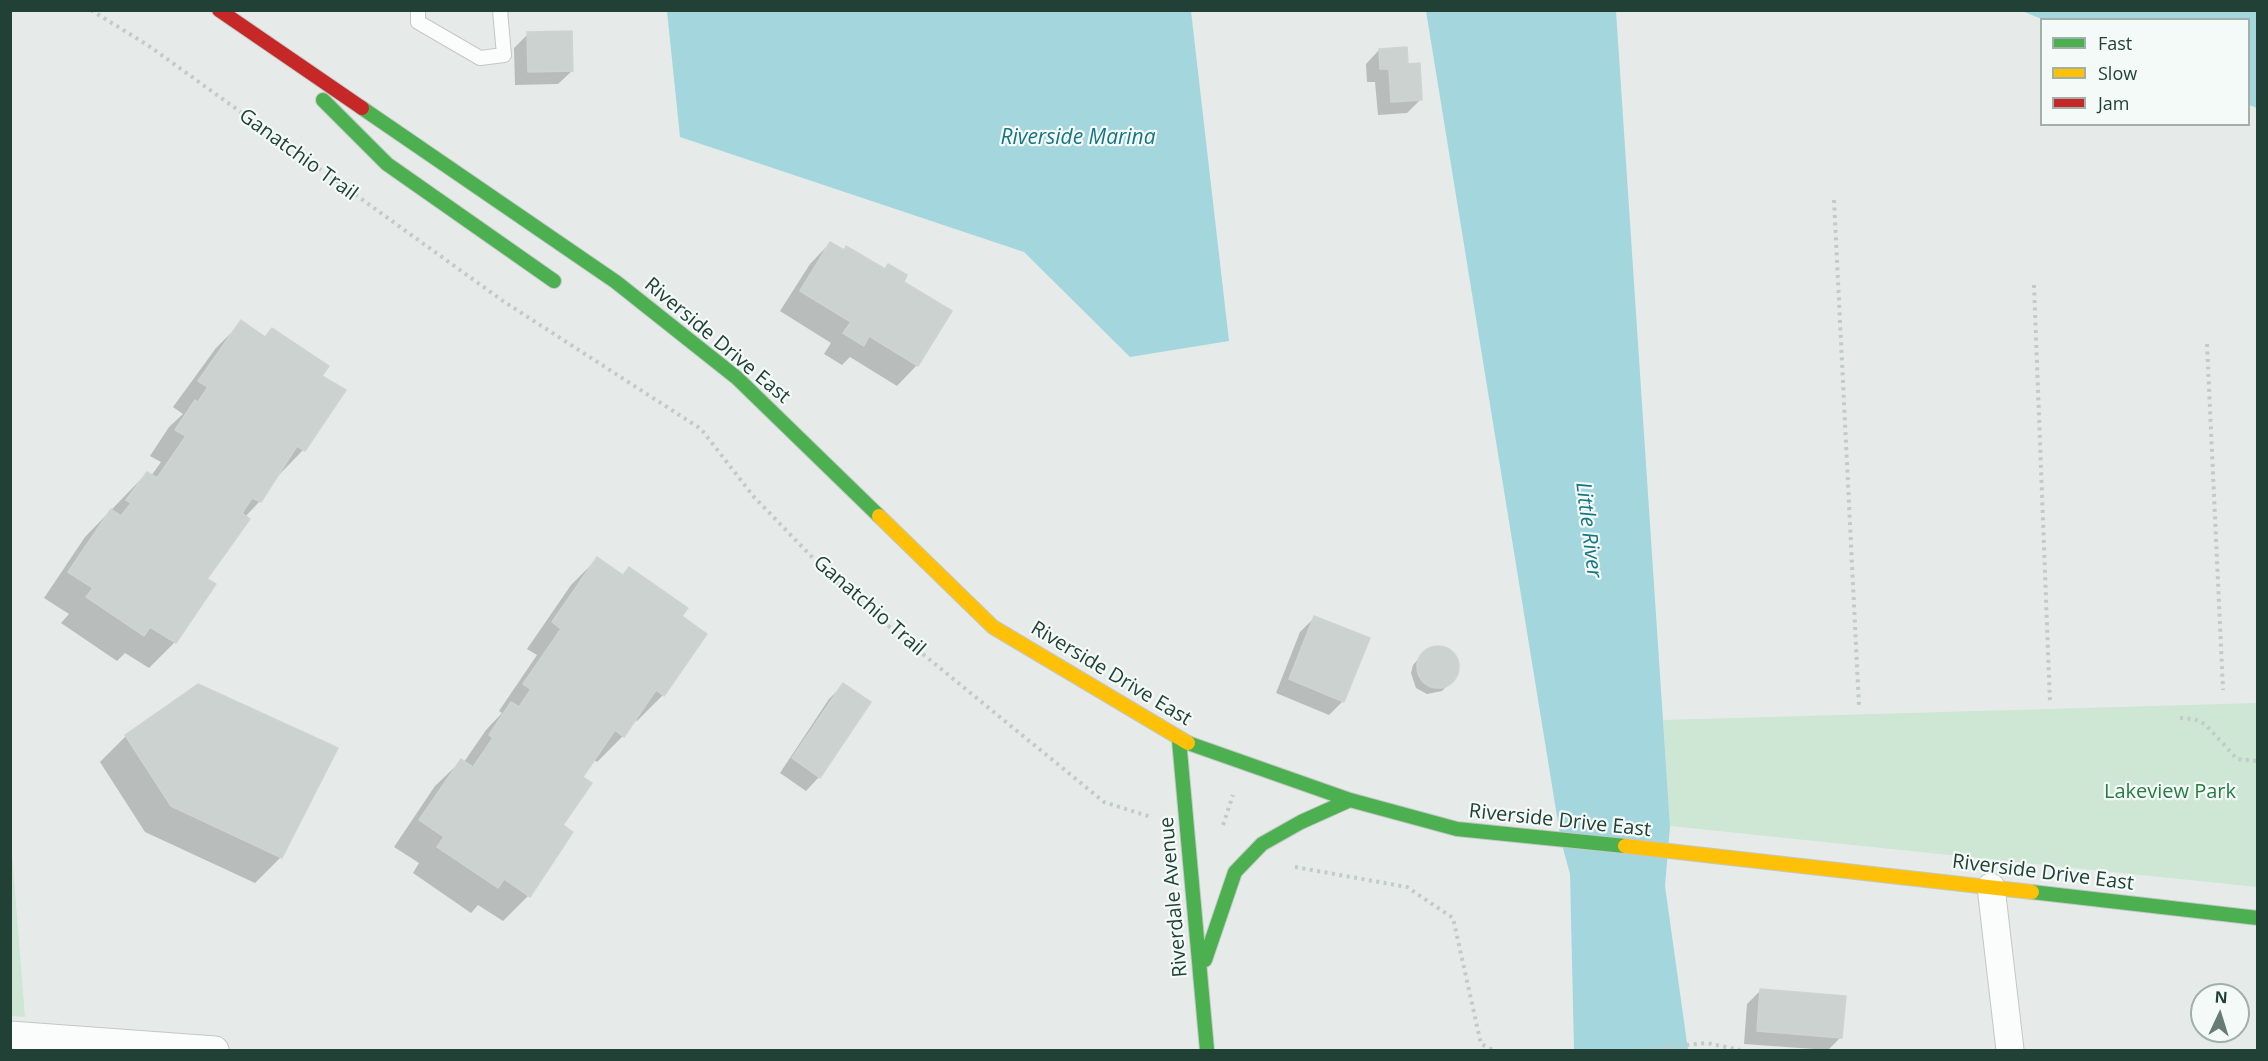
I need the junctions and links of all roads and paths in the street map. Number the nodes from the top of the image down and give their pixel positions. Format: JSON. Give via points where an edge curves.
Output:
{"nodes":[{"id":1,"x":91,"y":10,"type":"edge"},
{"id":2,"x":219,"y":10,"type":"edge"},
{"id":3,"x":418,"y":10,"type":"edge"},
{"id":4,"x":501,"y":10,"type":"edge"},
{"id":5,"x":267,"y":43,"type":"junction"},
{"id":6,"x":1834,"y":200,"type":"dead end"},
{"id":7,"x":554,"y":281,"type":"dead end"},
{"id":8,"x":2034,"y":285,"type":"dead end"},
{"id":9,"x":2207,"y":344,"type":"dead end"},
{"id":10,"x":2223,"y":690,"type":"dead end"},
{"id":11,"x":2050,"y":703,"type":"dead end"},
{"id":12,"x":1859,"y":706,"type":"dead end"},
{"id":13,"x":2180,"y":718,"type":"dead end"},
{"id":14,"x":1179,"y":740,"type":"junction"},
{"id":15,"x":2258,"y":761,"type":"edge"},
{"id":16,"x":1234,"y":792,"type":"dead end"},
{"id":17,"x":1350,"y":800,"type":"junction"},
{"id":18,"x":1139,"y":815,"type":"dead end"},
{"id":19,"x":1220,"y":833,"type":"dead end"},
{"id":20,"x":1293,"y":867,"type":"dead end"},
{"id":21,"x":1991,"y":887,"type":"junction"},
{"id":22,"x":2258,"y":918,"type":"edge"},
{"id":23,"x":1201,"y":971,"type":"junction"},
{"id":24,"x":10,"y":1035,"type":"edge"},
{"id":25,"x":215,"y":1050,"type":"edge"},
{"id":26,"x":1207,"y":1050,"type":"edge"},
{"id":27,"x":1493,"y":1050,"type":"edge"},
{"id":28,"x":1634,"y":1050,"type":"edge"},
{"id":29,"x":1740,"y":1050,"type":"edge"},
{"id":30,"x":2010,"y":1050,"type":"edge"}],
"edges":[{"from":1,"to":18,"type":"path","name":"Ganatchio Trail","via":[[149,46],[503,301],[701,429],[754,496],[842,588],[1104,802]]},
{"from":2,"to":5,"type":"main road","name":"Riverside Drive East"},
{"from":3,"to":4,"type":"lane","via":[[418,22],[480,58],[504,56]]},
{"from":5,"to":7,"type":"main road","via":[[387,164]]},
{"from":5,"to":14,"type":"main road","name":"Riverside Drive East","via":[[616,282],[737,378],[993,627]]},
{"from":6,"to":12,"type":"path"},
{"from":8,"to":11,"type":"path"},
{"from":9,"to":10,"type":"path"},
{"from":13,"to":15,"type":"path","via":[[2205,724],[2237,759]]},
{"from":14,"to":17,"type":"main road","name":"Riverside Drive East"},
{"from":14,"to":23,"type":"main road","name":"Riverdale Avenue"},
{"from":16,"to":19,"type":"path"},
{"from":17,"to":21,"type":"main road","name":"Riverside Drive East","via":[[1457,830]]},
{"from":17,"to":23,"type":"main road","via":[[1262,844],[1235,872]]},
{"from":20,"to":27,"type":"path","via":[[1407,887],[1453,918],[1481,1044]]},
{"from":21,"to":22,"type":"main road","name":"Riverside Drive East"},
{"from":21,"to":30,"type":"street"},
{"from":23,"to":26,"type":"main road","name":"Riverdale Avenue"},
{"from":24,"to":25,"type":"street"},
{"from":28,"to":29,"type":"path","via":[[1707,1043]]}]}
